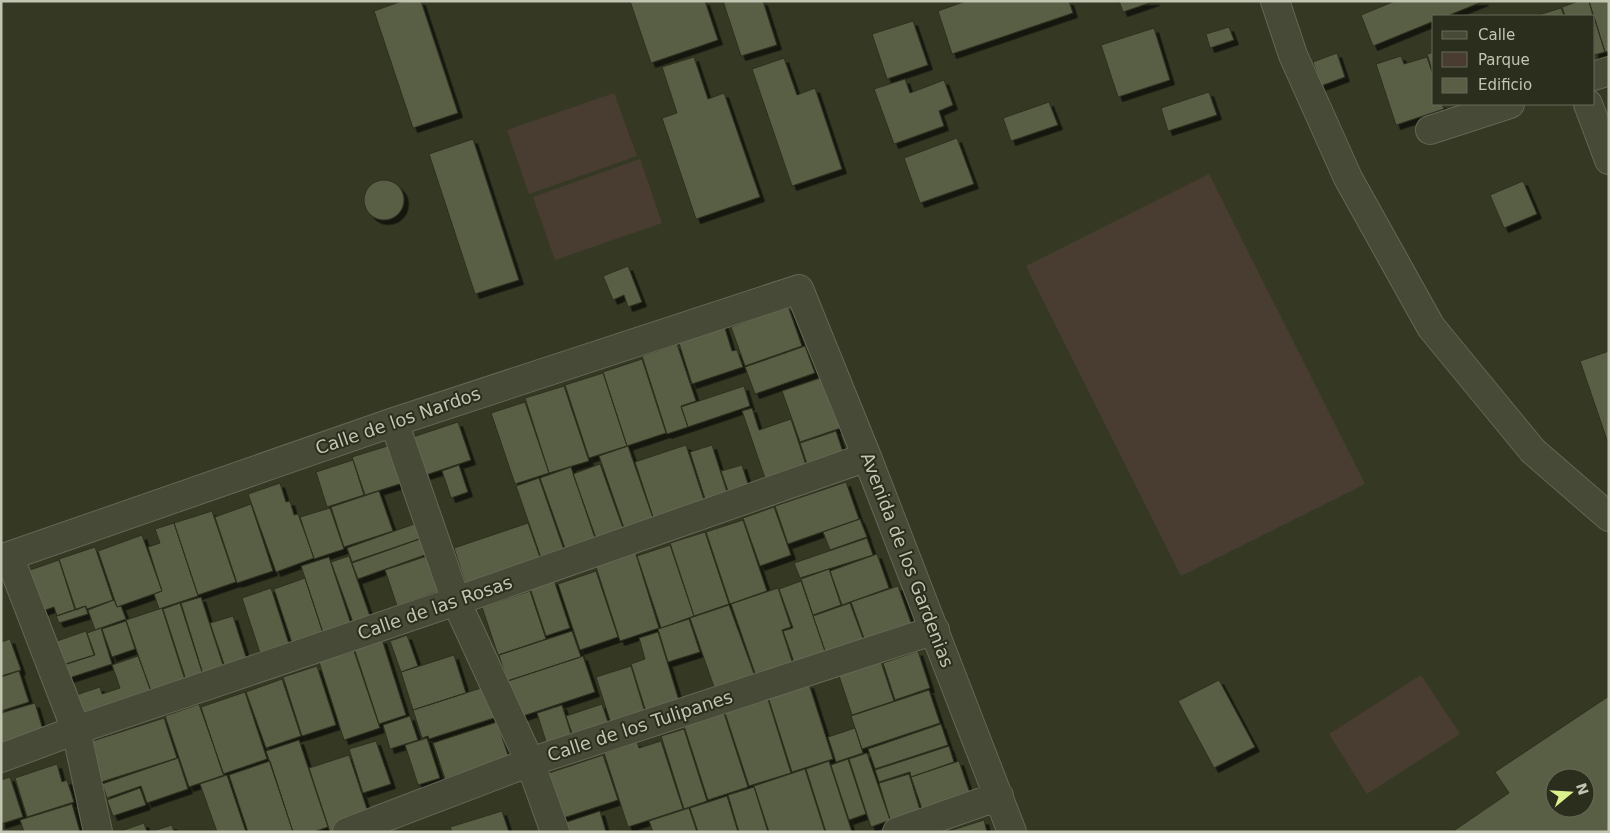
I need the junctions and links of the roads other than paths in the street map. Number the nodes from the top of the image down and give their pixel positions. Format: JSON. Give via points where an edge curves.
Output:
{"nodes":[{"id":1,"x":1275,"y":1,"type":"edge"},
{"id":2,"x":1609,"y":71,"type":"edge"},
{"id":3,"x":1595,"y":76,"type":"edge"},
{"id":4,"x":1507,"y":105,"type":"edge"},
{"id":5,"x":1588,"y":105,"type":"edge"},
{"id":6,"x":1430,"y":130,"type":"dead end"},
{"id":7,"x":1609,"y":160,"type":"edge"},
{"id":8,"x":799,"y":289,"type":"joint"},
{"id":9,"x":394,"y":422,"type":"junction"},
{"id":10,"x":867,"y":457,"type":"junction"},
{"id":11,"x":1606,"y":511,"type":"edge"},
{"id":12,"x":5,"y":560,"type":"edge"},
{"id":13,"x":456,"y":601,"type":"junction"},
{"id":14,"x":935,"y":630,"type":"junction"},
{"id":15,"x":76,"y":730,"type":"junction"},
{"id":16,"x":1,"y":758,"type":"edge"},
{"id":17,"x":530,"y":762,"type":"junction"},
{"id":18,"x":999,"y":796,"type":"junction"},
{"id":19,"x":98,"y":832,"type":"edge"},
{"id":20,"x":347,"y":832,"type":"edge"},
{"id":21,"x":555,"y":832,"type":"edge"},
{"id":22,"x":897,"y":832,"type":"edge"},
{"id":23,"x":1012,"y":832,"type":"edge"}],
"edges":[{"from":1,"to":11,"type":"street","via":[[1293,55],[1348,178],[1431,327],[1533,451]]},
{"from":2,"to":3,"type":"street"},
{"from":4,"to":6,"type":"street"},
{"from":5,"to":7,"type":"street"},
{"from":8,"to":9,"type":"street","name":"Calle de los Nardos"},
{"from":8,"to":10,"type":"street","name":"Avenida de los Gardenias"},
{"from":9,"to":12,"type":"street","name":"Calle de los Nardos"},
{"from":9,"to":13,"type":"street"},
{"from":10,"to":13,"type":"street","name":"Calle de las Rosas"},
{"from":10,"to":14,"type":"street","name":"Avenida de los Gardenias"},
{"from":12,"to":15,"type":"street"},
{"from":13,"to":15,"type":"street","name":"Calle de las Rosas"},
{"from":13,"to":17,"type":"street"},
{"from":14,"to":17,"type":"street","name":"Calle de los Tulipanes"},
{"from":14,"to":18,"type":"street","name":"Avenida de los Gardenias"},
{"from":15,"to":16,"type":"street","name":"Calle de las Rosas"},
{"from":15,"to":19,"type":"street"},
{"from":17,"to":20,"type":"street","name":"Calle de los Tulipanes"},
{"from":17,"to":21,"type":"street"},
{"from":18,"to":22,"type":"street"},
{"from":18,"to":23,"type":"street","name":"Avenida de los Gardenias"}]}
